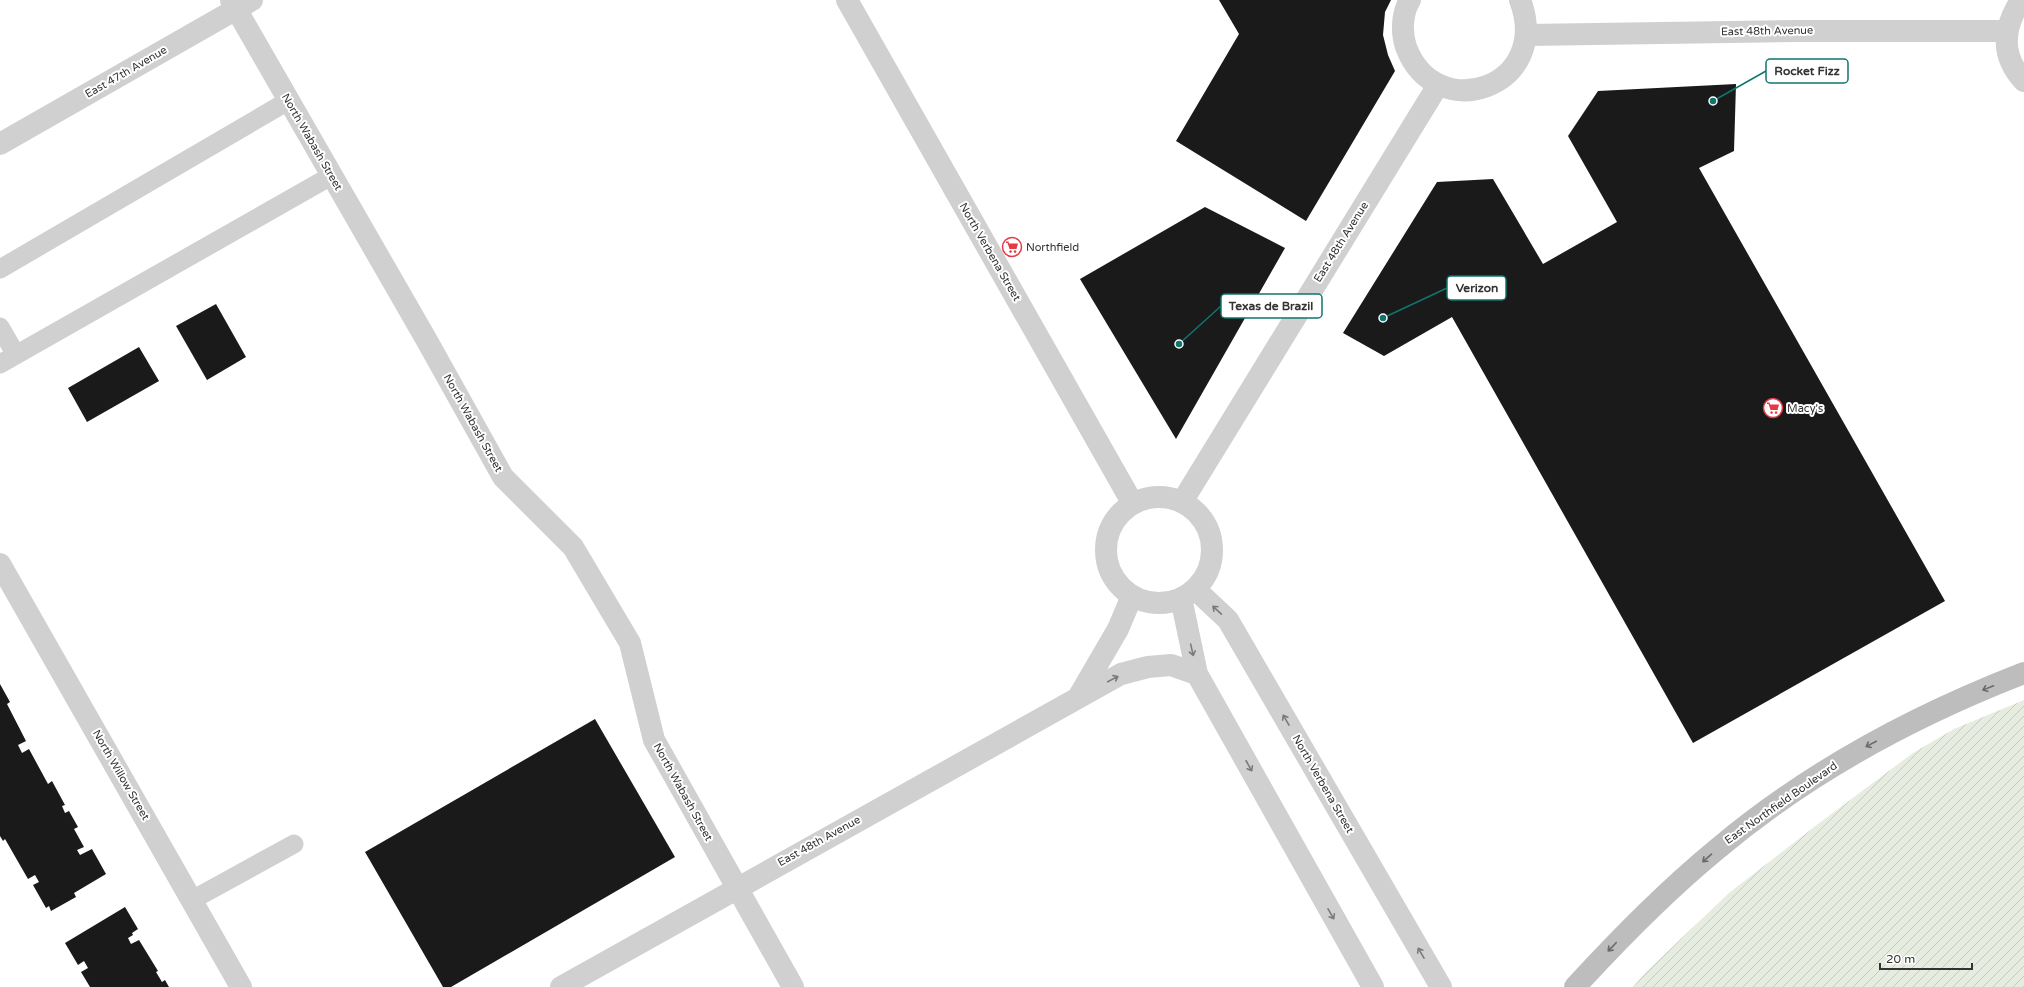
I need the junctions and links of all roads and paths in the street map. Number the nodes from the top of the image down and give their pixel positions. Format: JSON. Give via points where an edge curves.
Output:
{"nodes":[{"id":1,"x":847,"y":0,"type":"edge"},
{"id":2,"x":1410,"y":0,"type":"edge"},
{"id":3,"x":1520,"y":0,"type":"edge"},
{"id":4,"x":2020,"y":0,"type":"edge"},
{"id":5,"x":240,"y":3,"type":"edge"},
{"id":6,"x":2007,"y":31,"type":"junction"},
{"id":7,"x":1527,"y":35,"type":"junction"},
{"id":8,"x":2024,"y":81,"type":"edge"},
{"id":9,"x":1438,"y":84,"type":"junction"},
{"id":10,"x":288,"y":101,"type":"junction"},
{"id":11,"x":0,"y":144,"type":"edge"},
{"id":12,"x":331,"y":176,"type":"junction"},
{"id":13,"x":0,"y":269,"type":"edge"},
{"id":14,"x":0,"y":327,"type":"edge"},
{"id":15,"x":16,"y":355,"type":"junction"},
{"id":16,"x":0,"y":364,"type":"edge"},
{"id":17,"x":1182,"y":502,"type":"junction"},
{"id":18,"x":1133,"y":504,"type":"junction"},
{"id":19,"x":0,"y":564,"type":"edge"},
{"id":20,"x":1188,"y":594,"type":"junction"},
{"id":21,"x":1132,"y":596,"type":"junction"},
{"id":22,"x":2024,"y":673,"type":"edge"},
{"id":23,"x":1197,"y":674,"type":"junction"},
{"id":24,"x":1078,"y":697,"type":"junction"},
{"id":25,"x":294,"y":844,"type":"dead end"},
{"id":26,"x":737,"y":887,"type":"junction"},
{"id":27,"x":192,"y":900,"type":"junction"},
{"id":28,"x":241,"y":987,"type":"edge"},
{"id":29,"x":561,"y":987,"type":"edge"},
{"id":30,"x":793,"y":987,"type":"edge"},
{"id":31,"x":1373,"y":987,"type":"edge"},
{"id":32,"x":1441,"y":987,"type":"edge"},
{"id":33,"x":1575,"y":987,"type":"edge"}],
"edges":[{"from":1,"to":18,"type":"street","name":"North Verbena Street"},
{"from":2,"to":9,"type":"street","via":[[1403,23],[1404,42],[1411,59],[1422,74]]},
{"from":3,"to":7,"type":"street","via":[[1526,15]]},
{"from":4,"to":6,"type":"street"},
{"from":5,"to":10,"type":"street","name":"North Wabash Street"},
{"from":5,"to":11,"type":"street","name":"East 47th Avenue"},
{"from":6,"to":7,"type":"street","name":"East 48th Avenue"},
{"from":6,"to":8,"type":"street","via":[[2007,49],[2012,66]]},
{"from":7,"to":9,"type":"street","via":[[1522,54],[1510,71],[1495,83],[1476,90],[1457,90]]},
{"from":9,"to":17,"type":"street","name":"East 48th Avenue"},
{"from":10,"to":12,"type":"street","name":"North Wabash Street"},
{"from":10,"to":13,"type":"lane"},
{"from":12,"to":15,"type":"lane"},
{"from":12,"to":26,"type":"street","name":"North Wabash Street","via":[[503,477],[574,547],[630,643],[654,740]]},
{"from":14,"to":15,"type":"lane"},
{"from":15,"to":16,"type":"lane"},
{"from":17,"to":18,"type":"street","via":[[1166,497],[1149,498]]},
{"from":17,"to":20,"type":"street","via":[[1196,512],[1207,525],[1212,542],[1212,559],[1206,576]]},
{"from":18,"to":21,"type":"street","via":[[1119,515],[1110,531],[1106,549],[1109,568],[1118,584]]},
{"from":19,"to":27,"type":"street","name":"North Willow Street"},
{"from":20,"to":21,"type":"street","via":[[1164,603],[1148,602]]},
{"from":20,"to":23,"type":"street","one_way":true},
{"from":32,"to":20,"type":"street","name":"North Verbena Street","one_way":true,"via":[[1228,620]]},
{"from":21,"to":24,"type":"street","via":[[1118,629]]},
{"from":22,"to":33,"type":"main road","name":"East Northfield Boulevard","one_way":true,"via":[[1922,717],[1818,775],[1716,849],[1633,926]]},
{"from":24,"to":23,"type":"street","name":"East 48th Avenue","one_way":true,"via":[[1121,674],[1148,667],[1171,665]]},
{"from":23,"to":31,"type":"street","one_way":true},
{"from":24,"to":26,"type":"street","name":"East 48th Avenue"},
{"from":25,"to":27,"type":"lane"},
{"from":26,"to":29,"type":"street","name":"East 48th Avenue"},
{"from":26,"to":30,"type":"street","name":"North Wabash Street"},
{"from":27,"to":28,"type":"street","name":"North Willow Street"}]}
